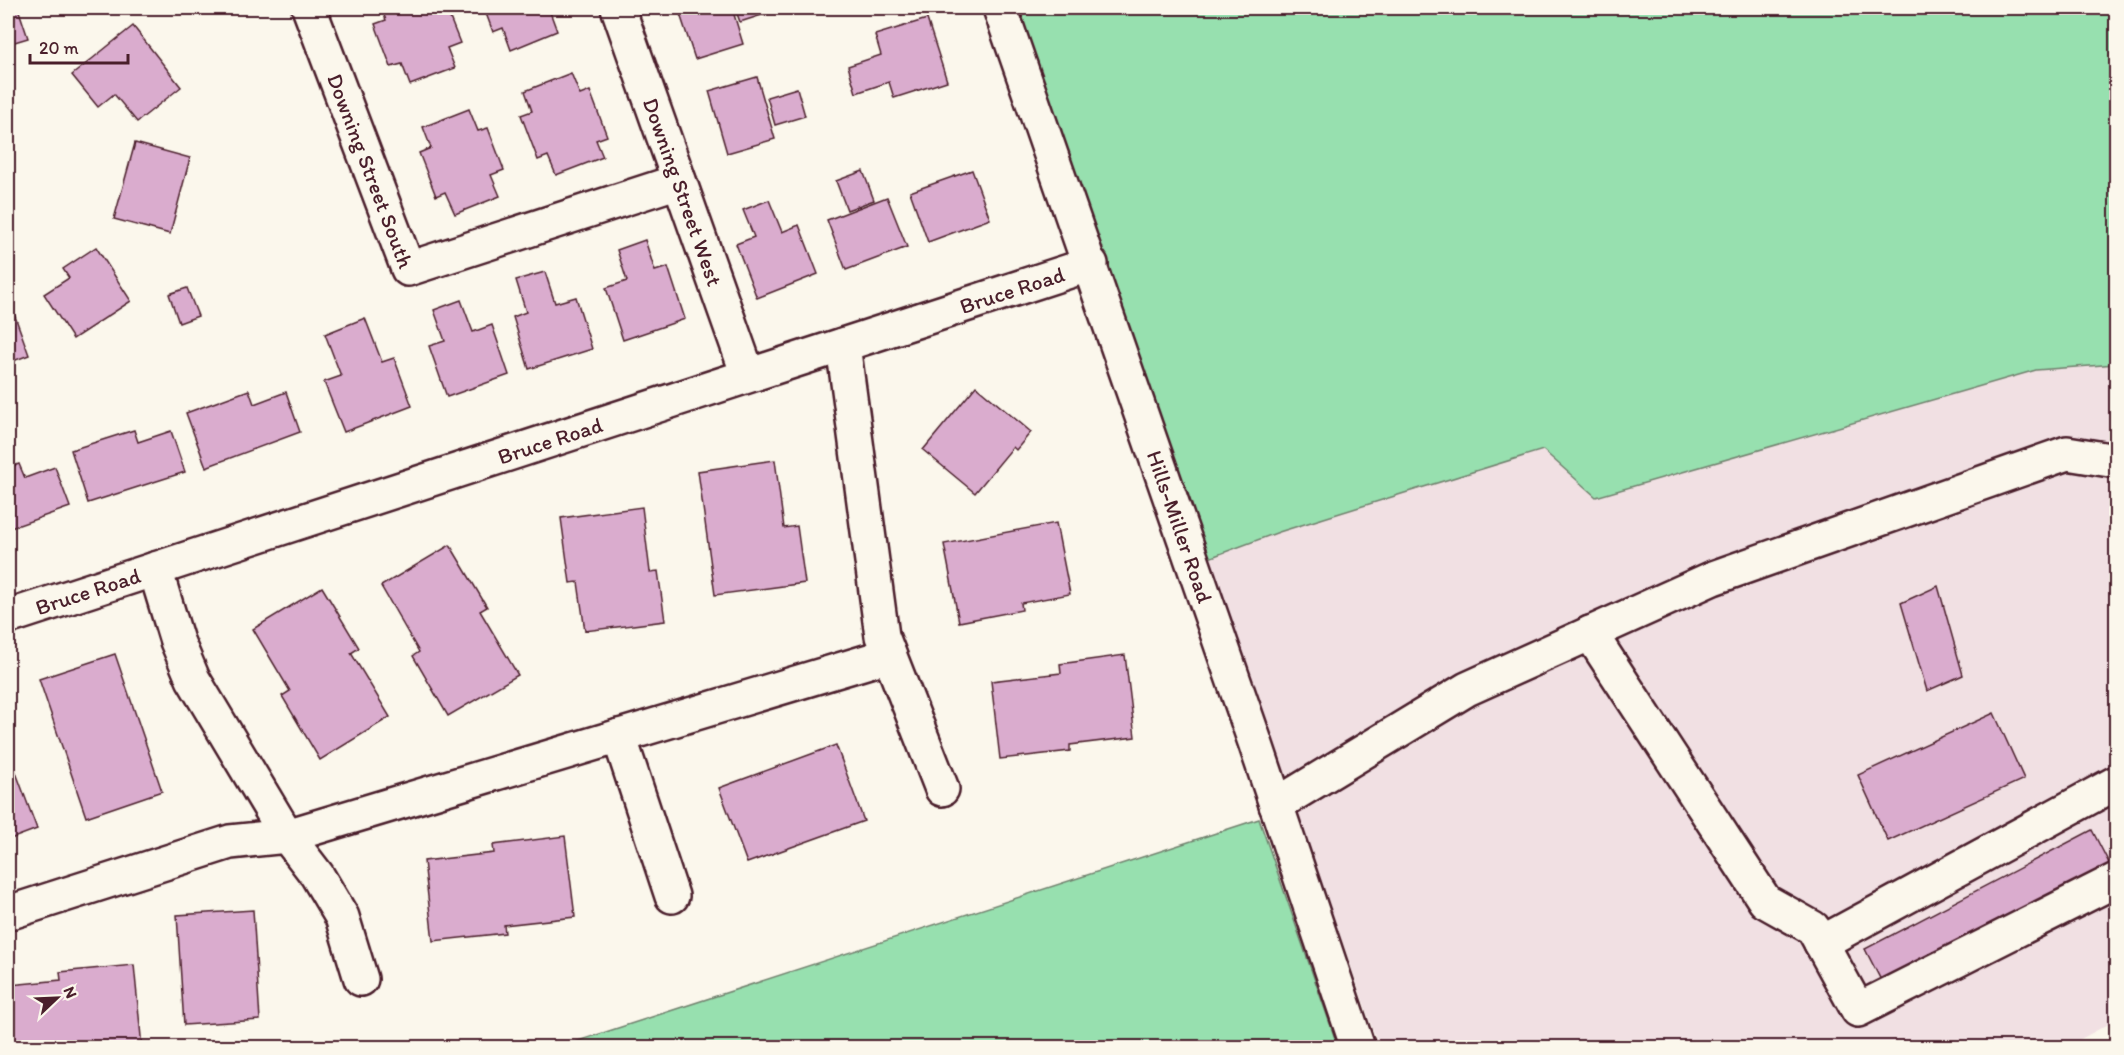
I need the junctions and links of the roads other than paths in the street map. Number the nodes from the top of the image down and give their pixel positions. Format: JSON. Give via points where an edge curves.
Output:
{"nodes":[{"id":1,"x":309,"y":8,"type":"edge"},
{"id":2,"x":618,"y":8,"type":"edge"},
{"id":3,"x":1000,"y":8,"type":"edge"},
{"id":4,"x":679,"y":181,"type":"junction"},
{"id":5,"x":1091,"y":264,"type":"junction"},
{"id":6,"x":843,"y":345,"type":"junction"},
{"id":7,"x":748,"y":375,"type":"junction"},
{"id":8,"x":2116,"y":461,"type":"edge"},
{"id":9,"x":155,"y":569,"type":"junction"},
{"id":10,"x":8,"y":617,"type":"edge"},
{"id":11,"x":1590,"y":633,"type":"junction"},
{"id":12,"x":889,"y":655,"type":"junction"},
{"id":13,"x":619,"y":736,"type":"junction"},
{"id":14,"x":2116,"y":783,"type":"edge"},
{"id":15,"x":942,"y":789,"type":"dead end"},
{"id":16,"x":1276,"y":805,"type":"junction"},
{"id":17,"x":287,"y":836,"type":"junction"},
{"id":18,"x":2116,"y":880,"type":"edge"},
{"id":19,"x":672,"y":896,"type":"dead end"},
{"id":20,"x":8,"y":913,"type":"edge"},
{"id":21,"x":1821,"y":943,"type":"junction"},
{"id":22,"x":361,"y":978,"type":"dead end"},
{"id":23,"x":1358,"y":1047,"type":"edge"}],
"edges":[{"from":1,"to":4,"type":"street","name":"Downing Street South","via":[[408,269]]},
{"from":2,"to":4,"type":"street","name":"Downing Street West"},
{"from":3,"to":5,"type":"street","name":"Hills-Miller Road"},
{"from":4,"to":7,"type":"street","name":"Downing Street West"},
{"from":5,"to":6,"type":"street","name":"Bruce Road"},
{"from":5,"to":16,"type":"street","name":"Hills-Miller Road"},
{"from":6,"to":7,"type":"street","name":"Bruce Road"},
{"from":6,"to":12,"type":"street","via":[[882,636]]},
{"from":7,"to":9,"type":"street","name":"Bruce Road"},
{"from":8,"to":11,"type":"street","via":[[2067,453],[1713,578]]},
{"from":9,"to":10,"type":"street","name":"Bruce Road"},
{"from":9,"to":17,"type":"street","via":[[193,679]]},
{"from":11,"to":16,"type":"street","via":[[1467,689]]},
{"from":11,"to":21,"type":"street","via":[[1765,901],[1813,928]]},
{"from":12,"to":13,"type":"street"},
{"from":12,"to":15,"type":"street"},
{"from":13,"to":17,"type":"street"},
{"from":13,"to":19,"type":"street"},
{"from":14,"to":21,"type":"street"},
{"from":16,"to":23,"type":"street","name":"Hills-Miller Road"},
{"from":17,"to":20,"type":"street","via":[[230,842]]},
{"from":17,"to":22,"type":"street","via":[[342,917]]},
{"from":18,"to":21,"type":"street","via":[[1858,1010]]}]}
